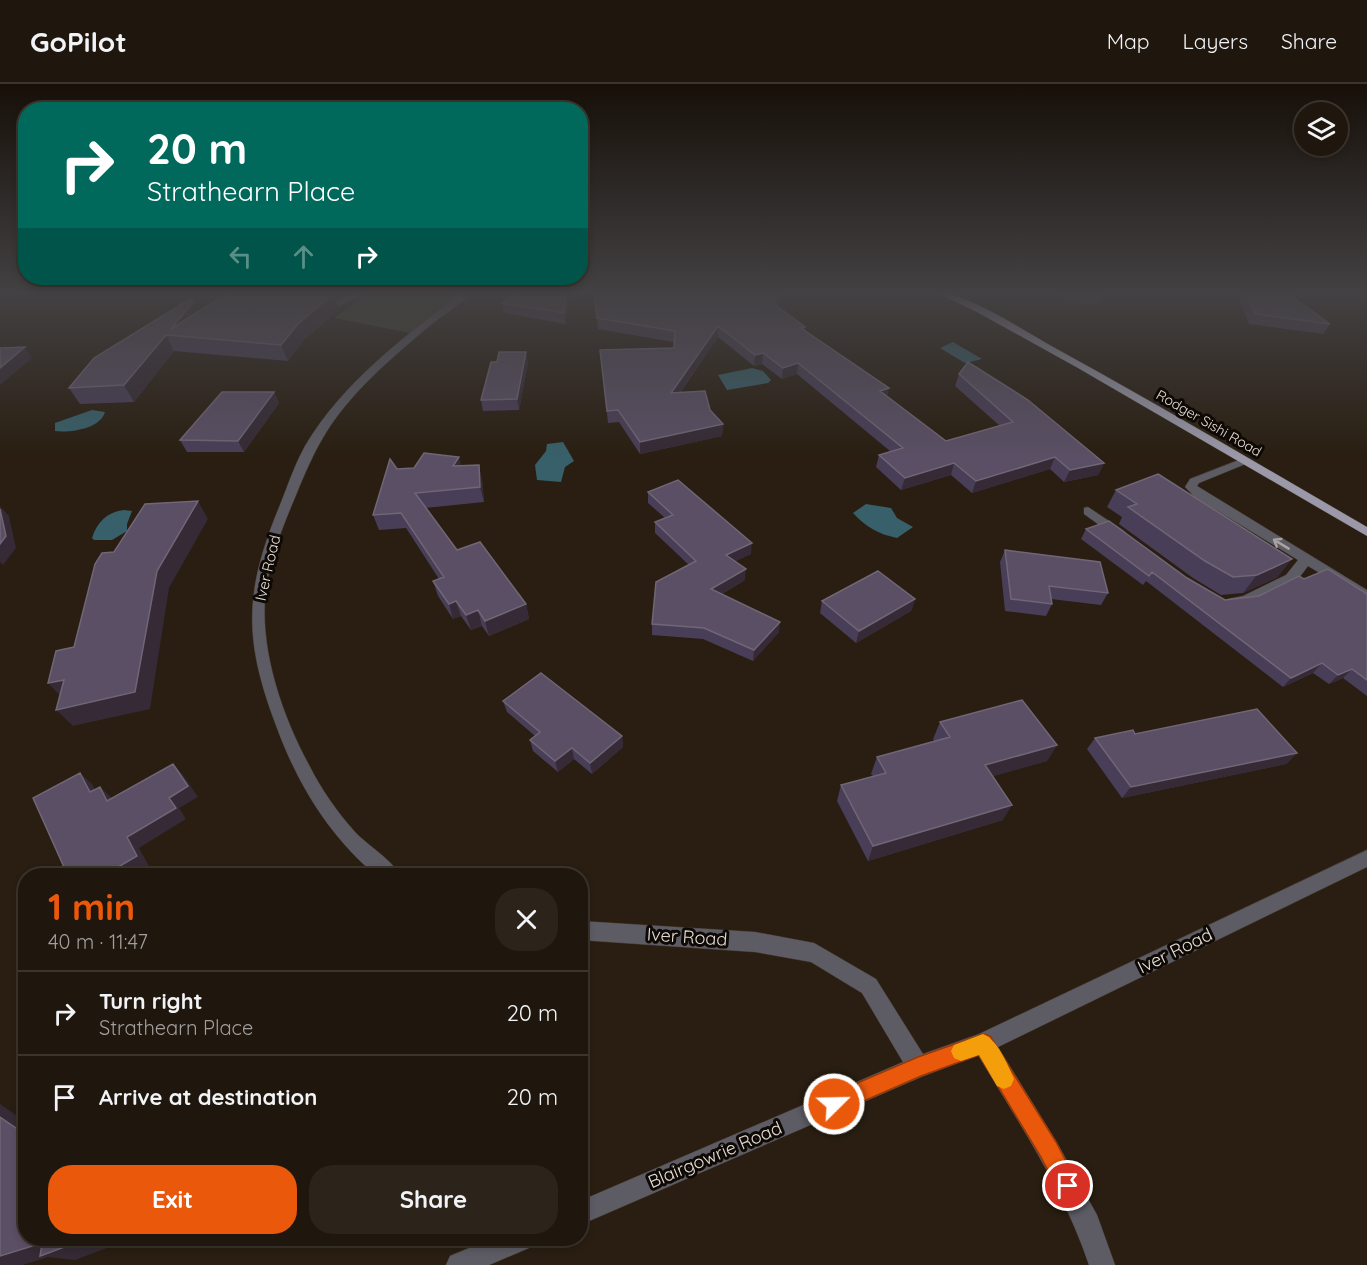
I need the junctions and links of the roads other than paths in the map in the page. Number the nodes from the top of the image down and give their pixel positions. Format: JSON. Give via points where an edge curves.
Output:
{"nodes":[{"id":1,"x":400,"y":347,"type":"edge"},
{"id":2,"x":1046,"y":347,"type":"edge"},
{"id":3,"x":1244,"y":460,"type":"junction"},
{"id":4,"x":1088,"y":511,"type":"dead end"},
{"id":5,"x":1367,"y":532,"type":"edge"},
{"id":6,"x":1133,"y":544,"type":"edge"},
{"id":7,"x":1306,"y":559,"type":"junction"},
{"id":8,"x":1367,"y":596,"type":"edge"},
{"id":9,"x":1218,"y":602,"type":"edge"},
{"id":10,"x":1367,"y":858,"type":"edge"},
{"id":11,"x":380,"y":868,"type":"edge"},
{"id":12,"x":588,"y":931,"type":"edge"},
{"id":13,"x":983,"y":1043,"type":"junction"},
{"id":14,"x":918,"y":1067,"type":"junction"},
{"id":15,"x":588,"y":1210,"type":"edge"},
{"id":16,"x":504,"y":1246,"type":"edge"},
{"id":17,"x":459,"y":1265,"type":"edge"},
{"id":18,"x":1102,"y":1265,"type":"edge"}],
"edges":[{"from":1,"to":11,"type":"street","name":"Iver Road","via":[[332,415],[310,447],[276,529],[258,616],[265,665],[284,730],[323,805],[340,829]]},
{"from":2,"to":3,"type":"main road","name":"Rodger Sishi Road"},
{"from":3,"to":5,"type":"main road","name":"Rodger Sishi Road"},
{"from":7,"to":3,"type":"street","one_way":true,"via":[[1191,487],[1194,482]]},
{"from":4,"to":6,"type":"street"},
{"from":7,"to":8,"type":"street"},
{"from":7,"to":9,"type":"street","via":[[1291,578],[1280,584],[1246,600]]},
{"from":10,"to":13,"type":"street","name":"Iver Road"},
{"from":12,"to":14,"type":"street","name":"Iver Road","via":[[755,942],[813,953],[869,986]]},
{"from":13,"to":14,"type":"street","name":"Blairgowrie Road"},
{"from":13,"to":18,"type":"street","via":[[1063,1177],[1088,1224]]},
{"from":14,"to":15,"type":"street","name":"Blairgowrie Road"},
{"from":16,"to":17,"type":"street"}]}
